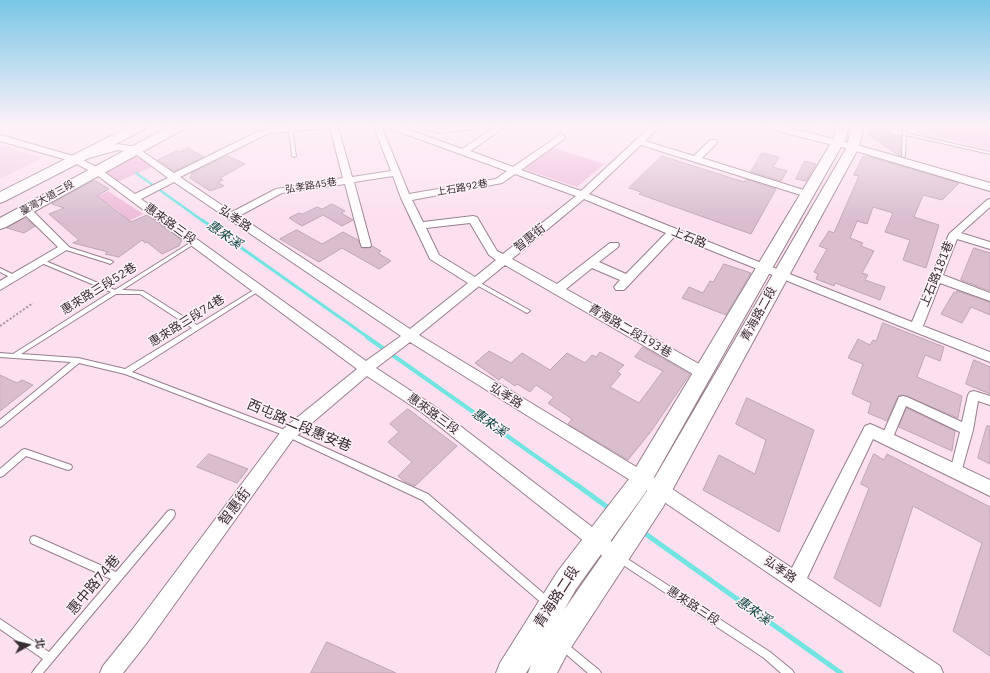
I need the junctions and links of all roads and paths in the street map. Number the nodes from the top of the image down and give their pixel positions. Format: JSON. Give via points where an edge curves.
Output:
{"nodes":[{"id":1,"x":65,"y":158,"type":"edge"},
{"id":2,"x":85,"y":158,"type":"edge"},
{"id":3,"x":88,"y":158,"type":"edge"},
{"id":4,"x":91,"y":158,"type":"edge"},
{"id":5,"x":100,"y":158,"type":"edge"},
{"id":6,"x":146,"y":158,"type":"edge"},
{"id":7,"x":212,"y":158,"type":"edge"},
{"id":8,"x":342,"y":158,"type":"edge"},
{"id":9,"x":390,"y":158,"type":"edge"},
{"id":10,"x":480,"y":158,"type":"edge"},
{"id":11,"x":532,"y":158,"type":"edge"},
{"id":12,"x":622,"y":158,"type":"edge"},
{"id":13,"x":832,"y":158,"type":"edge"},
{"id":14,"x":836,"y":158,"type":"edge"},
{"id":15,"x":902,"y":158,"type":"edge"},
{"id":16,"x":910,"y":158,"type":"edge"},
{"id":17,"x":696,"y":159,"type":"edge"},
{"id":18,"x":80,"y":163,"type":"junction"},
{"id":19,"x":516,"y":171,"type":"junction"},
{"id":20,"x":396,"y":173,"type":"junction"},
{"id":21,"x":172,"y":179,"type":"junction"},
{"id":22,"x":347,"y":180,"type":"junction"},
{"id":23,"x":990,"y":181,"type":"edge"},
{"id":24,"x":0,"y":187,"type":"edge"},
{"id":25,"x":990,"y":187,"type":"edge"},
{"id":26,"x":807,"y":194,"type":"junction"},
{"id":27,"x":583,"y":195,"type":"junction"},
{"id":28,"x":0,"y":198,"type":"edge"},
{"id":29,"x":135,"y":198,"type":"junction"},
{"id":30,"x":406,"y":198,"type":"junction"},
{"id":31,"x":990,"y":202,"type":"edge"},
{"id":32,"x":0,"y":209,"type":"edge"},
{"id":33,"x":26,"y":210,"type":"junction"},
{"id":34,"x":232,"y":216,"type":"junction"},
{"id":35,"x":0,"y":224,"type":"edge"},
{"id":36,"x":420,"y":226,"type":"junction"},
{"id":37,"x":673,"y":232,"type":"junction"},
{"id":38,"x":954,"y":234,"type":"junction"},
{"id":39,"x":195,"y":242,"type":"junction"},
{"id":40,"x":614,"y":244,"type":"dead end"},
{"id":41,"x":366,"y":245,"type":"dead end"},
{"id":42,"x":990,"y":246,"type":"edge"},
{"id":43,"x":65,"y":248,"type":"junction"},
{"id":44,"x":504,"y":259,"type":"junction"},
{"id":45,"x":40,"y":261,"type":"junction"},
{"id":46,"x":110,"y":262,"type":"dead end"},
{"id":47,"x":591,"y":263,"type":"junction"},
{"id":48,"x":764,"y":268,"type":"junction"},
{"id":49,"x":0,"y":270,"type":"edge"},
{"id":50,"x":781,"y":275,"type":"junction"},
{"id":51,"x":14,"y":277,"type":"junction"},
{"id":52,"x":936,"y":277,"type":"junction"},
{"id":53,"x":475,"y":282,"type":"junction"},
{"id":54,"x":0,"y":286,"type":"edge"},
{"id":55,"x":259,"y":289,"type":"junction"},
{"id":56,"x":558,"y":290,"type":"junction"},
{"id":57,"x":115,"y":292,"type":"junction"},
{"id":58,"x":990,"y":297,"type":"edge"},
{"id":59,"x":34,"y":303,"type":"dead end"},
{"id":60,"x":527,"y":311,"type":"dead end"},
{"id":61,"x":0,"y":326,"type":"edge"},
{"id":62,"x":197,"y":328,"type":"junction"},
{"id":63,"x":916,"y":328,"type":"junction"},
{"id":64,"x":405,"y":340,"type":"junction"},
{"id":65,"x":0,"y":355,"type":"edge"},
{"id":66,"x":14,"y":355,"type":"junction"},
{"id":67,"x":990,"y":357,"type":"edge"},
{"id":68,"x":78,"y":360,"type":"junction"},
{"id":69,"x":373,"y":364,"type":"junction"},
{"id":70,"x":126,"y":372,"type":"junction"},
{"id":71,"x":703,"y":373,"type":"junction"},
{"id":72,"x":990,"y":401,"type":"edge"},
{"id":73,"x":0,"y":424,"type":"edge"},
{"id":74,"x":967,"y":430,"type":"junction"},
{"id":75,"x":288,"y":434,"type":"junction"},
{"id":76,"x":887,"y":438,"type":"junction"},
{"id":77,"x":68,"y":467,"type":"dead end"},
{"id":78,"x":956,"y":472,"type":"junction"},
{"id":79,"x":0,"y":474,"type":"edge"},
{"id":80,"x":990,"y":488,"type":"edge"},
{"id":81,"x":648,"y":489,"type":"junction"},
{"id":82,"x":171,"y":514,"type":"dead end"},
{"id":83,"x":612,"y":539,"type":"junction"},
{"id":84,"x":34,"y":540,"type":"dead end"},
{"id":85,"x":117,"y":577,"type":"junction"},
{"id":86,"x":796,"y":580,"type":"junction"},
{"id":87,"x":550,"y":605,"type":"junction"},
{"id":88,"x":0,"y":624,"type":"edge"},
{"id":89,"x":558,"y":642,"type":"junction"},
{"id":90,"x":50,"y":658,"type":"junction"},
{"id":91,"x":37,"y":673,"type":"edge"},
{"id":92,"x":110,"y":673,"type":"edge"},
{"id":93,"x":510,"y":673,"type":"edge"},
{"id":94,"x":542,"y":673,"type":"edge"},
{"id":95,"x":596,"y":673,"type":"edge"},
{"id":96,"x":789,"y":673,"type":"edge"},
{"id":97,"x":933,"y":673,"type":"edge"}],
"edges":[{"from":1,"to":18,"type":"street","name":"惠來路三段"},
{"from":2,"to":18,"type":"main road","name":"臺灣大道三段"},
{"from":3,"to":18,"type":"main road","name":"臺灣大道三段"},
{"from":4,"to":18,"type":"main road","name":"臺灣大道三段"},
{"from":5,"to":18,"type":"main road","name":"臺灣大道三段"},
{"from":6,"to":21,"type":"street","name":"弘孝路"},
{"from":7,"to":21,"type":"street"},
{"from":8,"to":22,"type":"street"},
{"from":9,"to":20,"type":"street"},
{"from":10,"to":19,"type":"street","name":"上石路"},
{"from":11,"to":19,"type":"street","name":"上石路92巷"},
{"from":12,"to":27,"type":"street","name":"智惠街"},
{"from":13,"to":26,"type":"main road","name":"青海路二段"},
{"from":14,"to":50,"type":"main road","name":"青海路二段"},
{"from":15,"to":25,"type":"street"},
{"from":16,"to":23,"type":"street"},
{"from":17,"to":26,"type":"street"},
{"from":18,"to":24,"type":"main road","name":"臺灣大道三段"},
{"from":18,"to":28,"type":"main road","name":"臺灣大道三段"},
{"from":18,"to":29,"type":"street","name":"惠來路三段"},
{"from":18,"to":32,"type":"main road","name":"臺灣大道三段"},
{"from":18,"to":33,"type":"main road","name":"臺灣大道三段"},
{"from":19,"to":27,"type":"street","name":"上石路"},
{"from":19,"to":30,"type":"street","name":"上石路92巷","via":[[499,182]]},
{"from":20,"to":22,"type":"street","name":"弘孝路45巷"},
{"from":20,"to":30,"type":"street"},
{"from":21,"to":29,"type":"street"},
{"from":21,"to":34,"type":"street","name":"弘孝路"},
{"from":22,"to":34,"type":"street","name":"弘孝路45巷","via":[[279,191]]},
{"from":22,"to":41,"type":"street"},
{"from":26,"to":48,"type":"main road","name":"青海路二段"},
{"from":27,"to":37,"type":"street","name":"上石路"},
{"from":27,"to":44,"type":"street","name":"智惠街"},
{"from":29,"to":39,"type":"street","name":"惠來路三段"},
{"from":30,"to":36,"type":"street"},
{"from":31,"to":38,"type":"street"},
{"from":33,"to":35,"type":"main road","name":"臺灣大道三段"},
{"from":33,"to":43,"type":"street"},
{"from":34,"to":64,"type":"street","name":"弘孝路"},
{"from":36,"to":44,"type":"street","name":"青海路二段193巷","via":[[473,219],[493,253]]},
{"from":36,"to":53,"type":"street","via":[[434,256]]},
{"from":37,"to":47,"type":"street","via":[[624,283]]},
{"from":37,"to":48,"type":"street","name":"上石路"},
{"from":38,"to":42,"type":"street","name":"上石路181巷"},
{"from":38,"to":52,"type":"street","name":"上石路181巷"},
{"from":39,"to":55,"type":"street","name":"惠來路三段"},
{"from":39,"to":57,"type":"lane","name":"惠來路三段52巷"},
{"from":40,"to":47,"type":"street"},
{"from":43,"to":45,"type":"street"},
{"from":43,"to":46,"type":"lane"},
{"from":44,"to":53,"type":"street","name":"智惠街"},
{"from":44,"to":56,"type":"street","name":"青海路二段193巷"},
{"from":45,"to":51,"type":"street"},
{"from":45,"to":57,"type":"lane"},
{"from":47,"to":56,"type":"street"},
{"from":48,"to":50,"type":"street","name":"上石路"},
{"from":48,"to":71,"type":"main road","name":"青海路二段"},
{"from":49,"to":51,"type":"lane"},
{"from":50,"to":63,"type":"street","name":"上石路"},
{"from":50,"to":81,"type":"main road","name":"青海路二段"},
{"from":51,"to":54,"type":"street"},
{"from":52,"to":58,"type":"street"},
{"from":52,"to":63,"type":"street","name":"上石路181巷"},
{"from":53,"to":60,"type":"lane"},
{"from":53,"to":64,"type":"street","name":"智惠街"},
{"from":55,"to":62,"type":"lane","name":"惠來路三段74巷"},
{"from":55,"to":69,"type":"street","name":"惠來路三段"},
{"from":56,"to":71,"type":"street","name":"青海路二段193巷"},
{"from":57,"to":62,"type":"lane","via":[[141,292]]},
{"from":57,"to":66,"type":"lane","name":"惠來路三段52巷"},
{"from":59,"to":61,"type":"path"},
{"from":62,"to":70,"type":"lane","name":"惠來路三段74巷"},
{"from":63,"to":67,"type":"street","name":"上石路"},
{"from":64,"to":69,"type":"street","name":"智惠街"},
{"from":64,"to":81,"type":"street","name":"弘孝路"},
{"from":65,"to":66,"type":"lane","name":"西屯路二段惠安巷"},
{"from":66,"to":68,"type":"lane","name":"西屯路二段惠安巷"},
{"from":68,"to":70,"type":"lane","name":"西屯路二段惠安巷"},
{"from":68,"to":73,"type":"lane"},
{"from":69,"to":75,"type":"street","name":"智惠街"},
{"from":69,"to":83,"type":"street","name":"惠來路三段","via":[[429,410]]},
{"from":70,"to":75,"type":"lane","name":"西屯路二段惠安巷"},
{"from":71,"to":81,"type":"main road","name":"青海路二段"},
{"from":72,"to":74,"type":"street","via":[[974,395]]},
{"from":74,"to":76,"type":"street","via":[[903,400]]},
{"from":74,"to":78,"type":"street"},
{"from":75,"to":87,"type":"lane","name":"西屯路二段惠安巷","via":[[425,497]]},
{"from":75,"to":92,"type":"street","name":"智惠街"},
{"from":76,"to":78,"type":"street"},
{"from":76,"to":86,"type":"street","via":[[870,430]]},
{"from":77,"to":79,"type":"lane","via":[[25,452]]},
{"from":78,"to":80,"type":"street"},
{"from":81,"to":83,"type":"main road"},
{"from":81,"to":86,"type":"street","name":"弘孝路"},
{"from":82,"to":85,"type":"lane","name":"惠中路74巷"},
{"from":83,"to":87,"type":"main road","name":"青海路二段"},
{"from":83,"to":89,"type":"main road","name":"青海路二段"},
{"from":83,"to":96,"type":"lane","name":"惠來路三段"},
{"from":84,"to":85,"type":"lane"},
{"from":85,"to":90,"type":"lane","name":"惠中路74巷"},
{"from":86,"to":97,"type":"street","name":"弘孝路"},
{"from":87,"to":93,"type":"main road","name":"青海路二段"},
{"from":88,"to":90,"type":"lane"},
{"from":89,"to":94,"type":"main road","name":"青海路二段"},
{"from":89,"to":95,"type":"lane"},
{"from":90,"to":91,"type":"lane","name":"惠中路74巷"}]}
